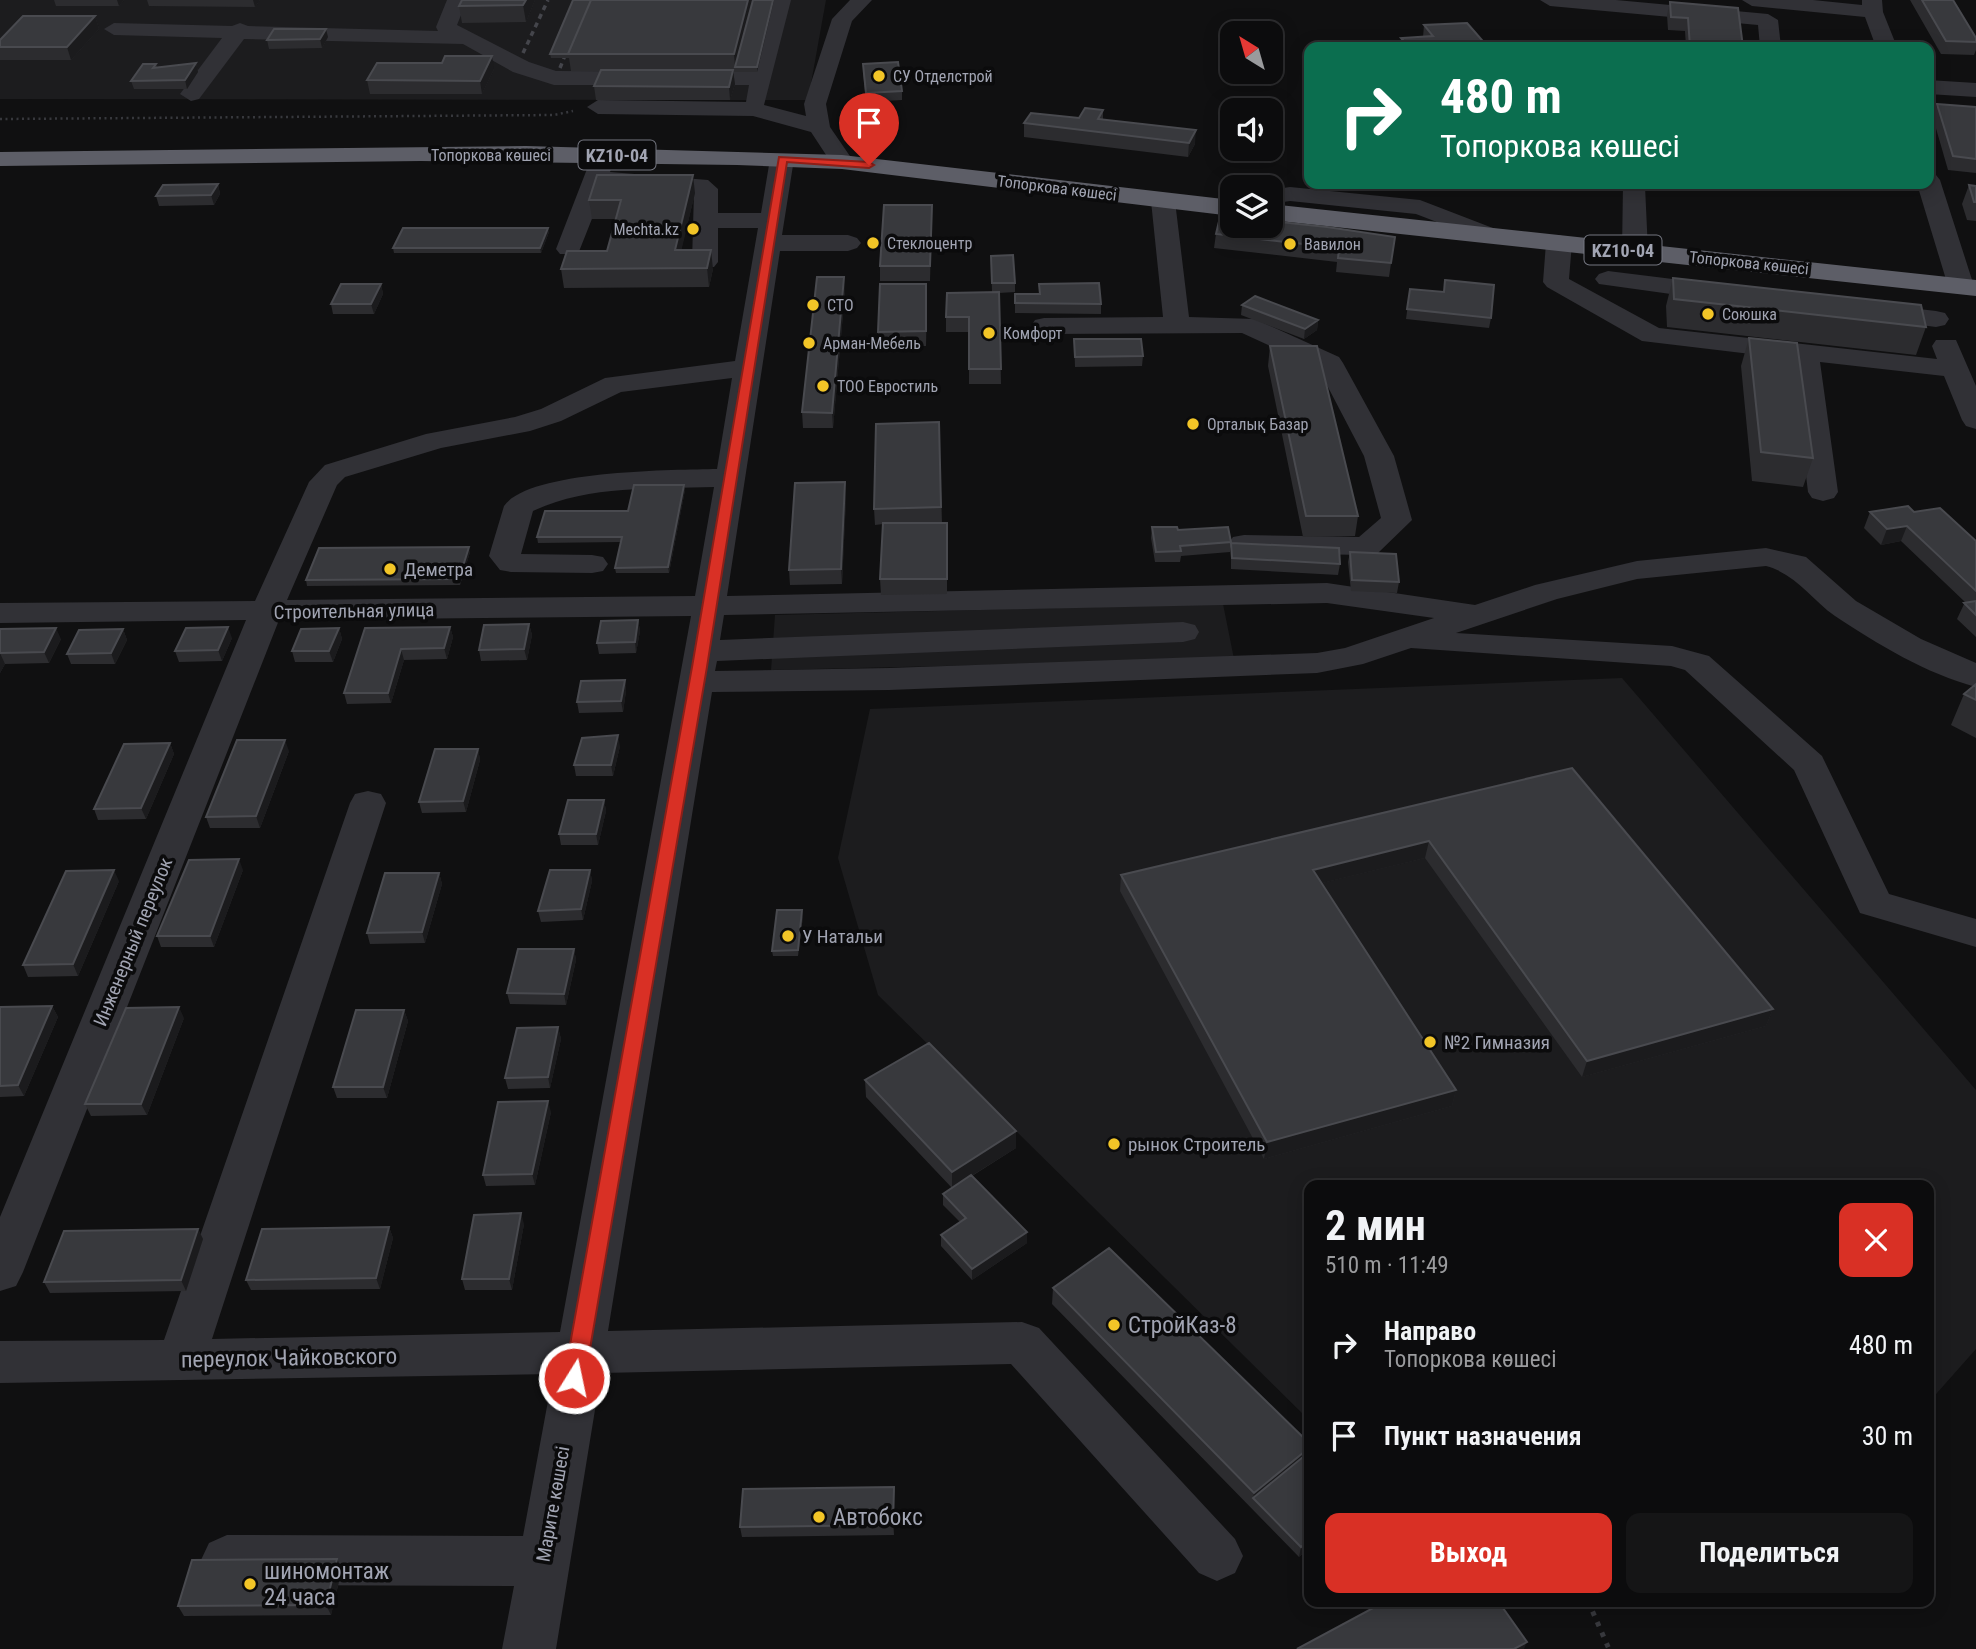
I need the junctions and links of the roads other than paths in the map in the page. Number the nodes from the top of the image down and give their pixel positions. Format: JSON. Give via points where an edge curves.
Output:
{"nodes":[{"id":1,"x":457,"y":0,"type":"edge"},
{"id":2,"x":781,"y":0,"type":"edge"},
{"id":3,"x":862,"y":0,"type":"edge"},
{"id":4,"x":1550,"y":0,"type":"edge"},
{"id":5,"x":1752,"y":0,"type":"edge"},
{"id":6,"x":1872,"y":6,"type":"edge"},
{"id":7,"x":114,"y":29,"type":"dead end"},
{"id":8,"x":240,"y":29,"type":"junction"},
{"id":9,"x":465,"y":37,"type":"junction"},
{"id":10,"x":1770,"y":42,"type":"edge"},
{"id":11,"x":1884,"y":42,"type":"edge"},
{"id":12,"x":761,"y":79,"type":"junction"},
{"id":13,"x":1934,"y":87,"type":"edge"},
{"id":14,"x":1976,"y":90,"type":"edge"},
{"id":15,"x":191,"y":94,"type":"dead end"},
{"id":16,"x":598,"y":107,"type":"edge"},
{"id":17,"x":754,"y":109,"type":"junction"},
{"id":18,"x":819,"y":127,"type":"junction"},
{"id":19,"x":0,"y":159,"type":"edge"},
{"id":20,"x":782,"y":159,"type":"junction"},
{"id":21,"x":842,"y":162,"type":"junction"},
{"id":22,"x":600,"y":166,"type":"junction"},
{"id":23,"x":1632,"y":189,"type":"edge"},
{"id":24,"x":1931,"y":189,"type":"edge"},
{"id":25,"x":1283,"y":195,"type":"edge"},
{"id":26,"x":1163,"y":201,"type":"junction"},
{"id":27,"x":1220,"y":206,"type":"edge"},
{"id":28,"x":1283,"y":213,"type":"edge"},
{"id":29,"x":705,"y":220,"type":"junction"},
{"id":30,"x":772,"y":232,"type":"junction"},
{"id":31,"x":1489,"y":236,"type":"junction"},
{"id":32,"x":848,"y":243,"type":"dead end"},
{"id":33,"x":1559,"y":243,"type":"junction"},
{"id":34,"x":569,"y":249,"type":"edge"},
{"id":35,"x":1622,"y":250,"type":"junction"},
{"id":36,"x":705,"y":262,"type":"edge"},
{"id":37,"x":1608,"y":279,"type":"junction"},
{"id":38,"x":1921,"y":282,"type":"junction"},
{"id":39,"x":1968,"y":287,"type":"edge"},
{"id":40,"x":1744,"y":296,"type":"edge"},
{"id":41,"x":1854,"y":309,"type":"edge"},
{"id":42,"x":1609,"y":311,"type":"junction"},
{"id":43,"x":1936,"y":319,"type":"junction"},
{"id":44,"x":1177,"y":325,"type":"junction"},
{"id":45,"x":1044,"y":326,"type":"dead end"},
{"id":46,"x":1805,"y":352,"type":"junction"},
{"id":47,"x":749,"y":368,"type":"junction"},
{"id":48,"x":1956,"y":369,"type":"junction"},
{"id":49,"x":1976,"y":420,"type":"edge"},
{"id":50,"x":730,"y":477,"type":"junction"},
{"id":51,"x":1823,"y":492,"type":"dead end"},
{"id":52,"x":1244,"y":544,"type":"edge"},
{"id":53,"x":592,"y":564,"type":"dead end"},
{"id":54,"x":708,"y":606,"type":"junction"},
{"id":55,"x":266,"y":612,"type":"junction"},
{"id":56,"x":0,"y":613,"type":"edge"},
{"id":57,"x":1478,"y":615,"type":"junction"},
{"id":58,"x":1183,"y":632,"type":"dead end"},
{"id":59,"x":1404,"y":639,"type":"junction"},
{"id":60,"x":700,"y":667,"type":"junction"},
{"id":61,"x":1976,"y":676,"type":"edge"},
{"id":62,"x":368,"y":803,"type":"dead end"},
{"id":63,"x":1976,"y":933,"type":"edge"},
{"id":64,"x":0,"y":1272,"type":"edge"},
{"id":65,"x":579,"y":1352,"type":"junction"},
{"id":66,"x":181,"y":1361,"type":"junction"},
{"id":67,"x":0,"y":1362,"type":"edge"},
{"id":68,"x":1217,"y":1556,"type":"dead end"},
{"id":69,"x":227,"y":1560,"type":"edge"},
{"id":70,"x":543,"y":1561,"type":"junction"},
{"id":71,"x":528,"y":1649,"type":"edge"}],
"edges":[{"from":1,"to":9,"type":"street","via":[[446,27]]},
{"from":2,"to":12,"type":"street"},
{"from":3,"to":18,"type":"street","via":[[842,19],[815,104]]},
{"from":4,"to":10,"type":"street","via":[[1768,20]]},
{"from":5,"to":6,"type":"street"},
{"from":6,"to":11,"type":"street"},
{"from":7,"to":8,"type":"street"},
{"from":8,"to":9,"type":"street"},
{"from":8,"to":15,"type":"street"},
{"from":9,"to":12,"type":"street","via":[[520,67],[554,78]]},
{"from":12,"to":17,"type":"street"},
{"from":13,"to":14,"type":"street"},
{"from":16,"to":17,"type":"street"},
{"from":17,"to":18,"type":"street"},
{"from":18,"to":21,"type":"street"},
{"from":19,"to":22,"type":"highway","name":"Топоркова көшесі","number":"KZ10-04"},
{"from":20,"to":21,"type":"highway","name":"Топоркова көшесі","number":"KZ10-04"},
{"from":20,"to":22,"type":"highway","name":"Топоркова көшесі","number":"KZ10-04"},
{"from":20,"to":30,"type":"street","name":"Марите көшесі"},
{"from":21,"to":26,"type":"highway","name":"Топоркова көшесі","number":"KZ10-04"},
{"from":22,"to":29,"type":"street","via":[[700,184],[706,189]]},
{"from":22,"to":34,"type":"street"},
{"from":23,"to":35,"type":"street"},
{"from":24,"to":39,"type":"street"},
{"from":25,"to":31,"type":"street","via":[[1420,207]]},
{"from":26,"to":27,"type":"highway","name":"Топоркова көшесі","number":"KZ10-04"},
{"from":26,"to":44,"type":"street"},
{"from":28,"to":31,"type":"highway","name":"Топоркова көшесі","number":"KZ10-04"},
{"from":29,"to":30,"type":"street"},
{"from":29,"to":36,"type":"street"},
{"from":30,"to":32,"type":"street"},
{"from":30,"to":47,"type":"street","name":"Марите көшесі"},
{"from":31,"to":33,"type":"highway","name":"Топоркова көшесі","number":"KZ10-04"},
{"from":33,"to":35,"type":"highway","name":"Топоркова көшесі","number":"KZ10-04"},
{"from":33,"to":42,"type":"street","via":[[1556,282]]},
{"from":35,"to":37,"type":"street"},
{"from":35,"to":38,"type":"highway","name":"Топоркова көшесі","number":"KZ10-04"},
{"from":37,"to":40,"type":"street"},
{"from":37,"to":42,"type":"street"},
{"from":38,"to":39,"type":"highway","name":"Топоркова көшесі","number":"KZ10-04"},
{"from":38,"to":43,"type":"street"},
{"from":41,"to":43,"type":"street"},
{"from":42,"to":46,"type":"street","via":[[1652,335]]},
{"from":43,"to":48,"type":"street"},
{"from":44,"to":45,"type":"street"},
{"from":44,"to":52,"type":"street","via":[[1246,325],[1329,363],[1379,456],[1397,520],[1367,546]]},
{"from":46,"to":48,"type":"street"},
{"from":46,"to":51,"type":"street"},
{"from":47,"to":50,"type":"street","name":"Марите көшесі"},
{"from":47,"to":55,"type":"street","name":"Инженерный переулок","via":[[615,384],[520,425],[436,440],[335,471],[324,482]]},
{"from":48,"to":49,"type":"street"},
{"from":50,"to":53,"type":"street","via":[[578,488],[519,506],[505,556],[511,563]]},
{"from":50,"to":54,"type":"street","name":"Марите көшесі"},
{"from":54,"to":55,"type":"street","name":"Строительная улица"},
{"from":54,"to":57,"type":"street","name":"Строительная улица","via":[[1327,593]]},
{"from":54,"to":60,"type":"street","name":"Марите көшесі"},
{"from":55,"to":56,"type":"street","name":"Строительная улица"},
{"from":55,"to":64,"type":"street","name":"Инженерный переулок"},
{"from":57,"to":59,"type":"street"},
{"from":57,"to":61,"type":"street","via":[[1546,592],[1637,570],[1781,558],[1887,634]]},
{"from":58,"to":60,"type":"street"},
{"from":59,"to":60,"type":"street","via":[[1350,657],[1277,667]]},
{"from":59,"to":63,"type":"street","via":[[1672,656],[1697,663],[1809,764],[1874,903]]},
{"from":60,"to":65,"type":"street","name":"Марите көшесі"},
{"from":62,"to":66,"type":"street"},
{"from":65,"to":66,"type":"street","name":"переулок Чайковского"},
{"from":65,"to":68,"type":"street","name":"переулок Чайковского","via":[[1022,1343]]},
{"from":65,"to":70,"type":"street","name":"Марите көшесі"},
{"from":66,"to":67,"type":"street","name":"переулок Чайковского"},
{"from":69,"to":70,"type":"street"},
{"from":70,"to":71,"type":"street","name":"Марите көшесі"}]}
